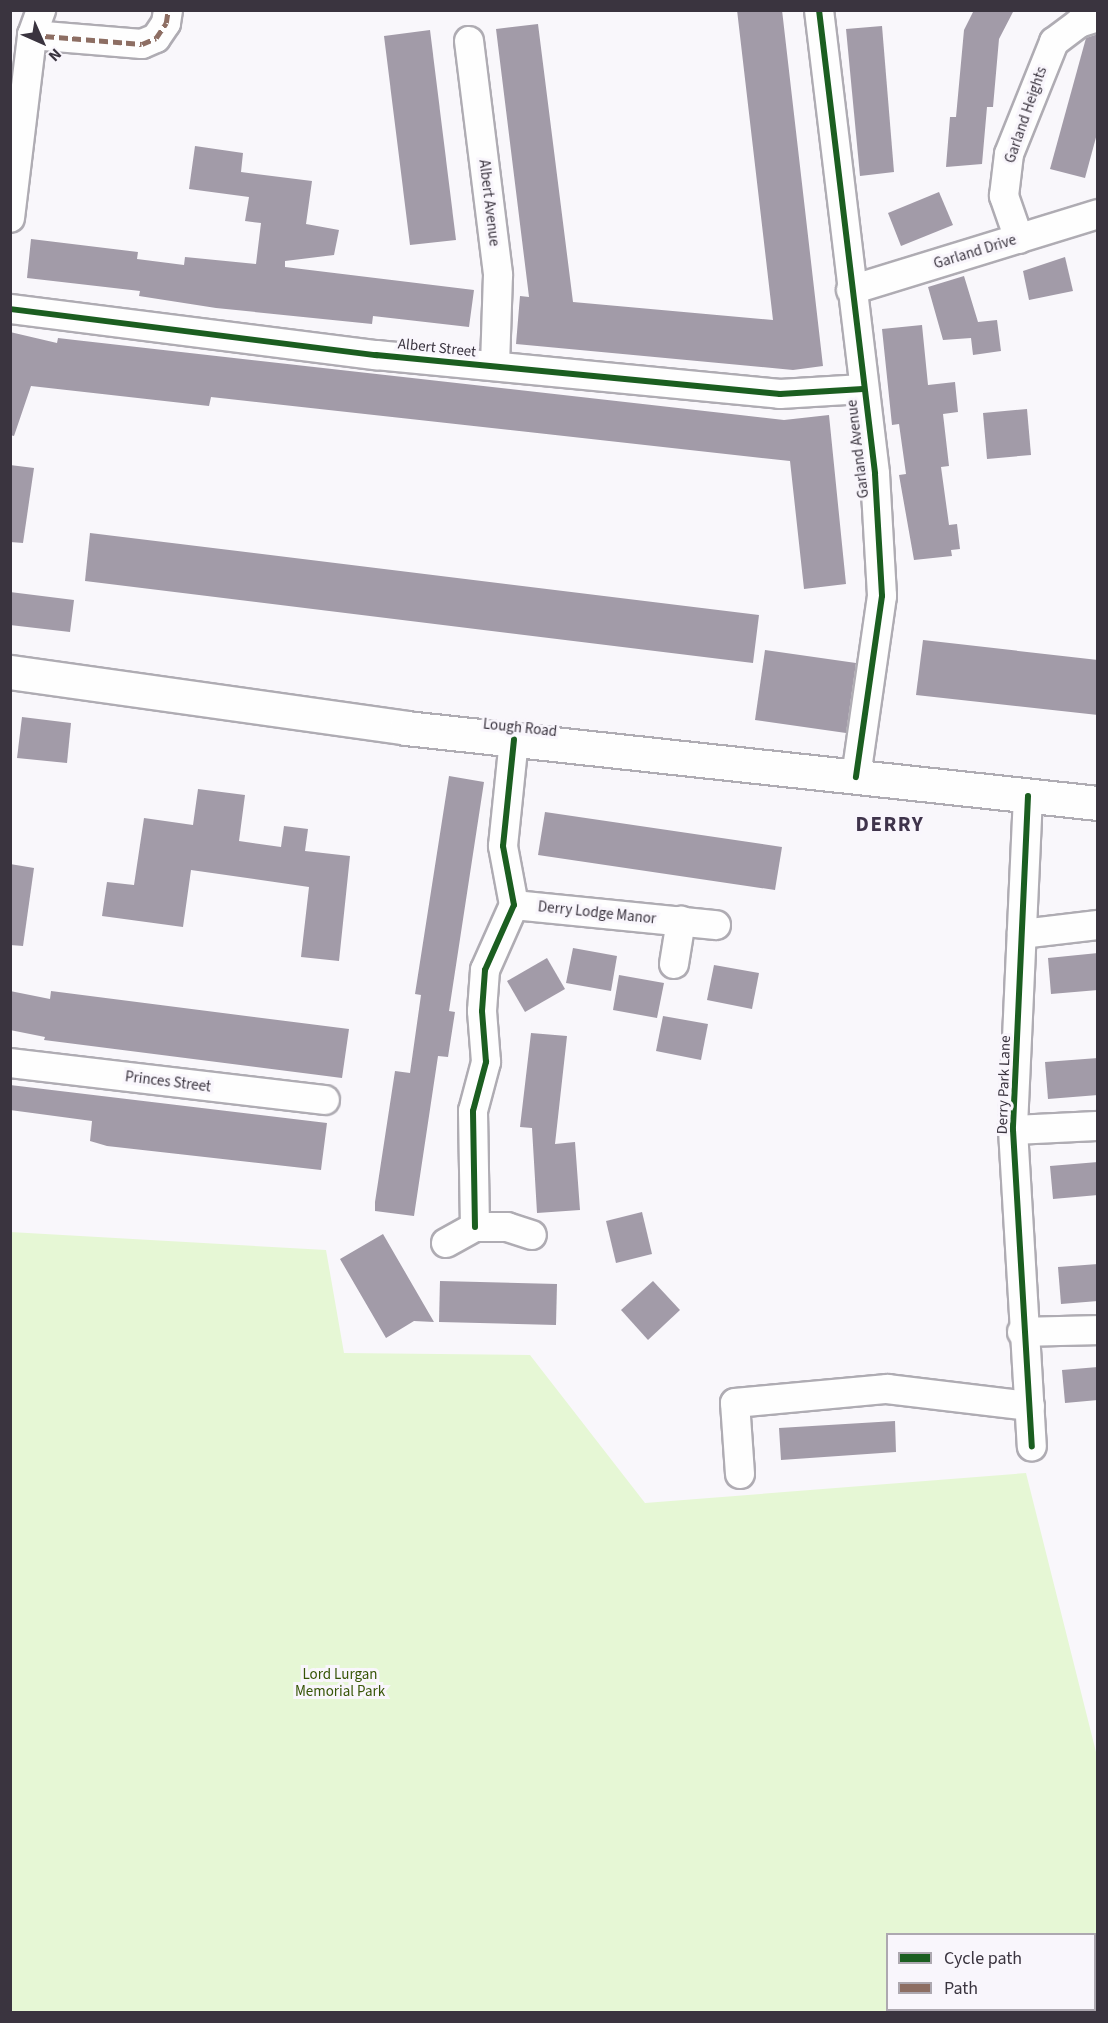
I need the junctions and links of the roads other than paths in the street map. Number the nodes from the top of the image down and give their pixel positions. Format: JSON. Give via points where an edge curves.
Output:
{"nodes":[{"id":1,"x":168,"y":10,"type":"edge"},
{"id":2,"x":819,"y":10,"type":"edge"},
{"id":3,"x":1098,"y":17,"type":"edge"},
{"id":4,"x":36,"y":23,"type":"edge"},
{"id":5,"x":469,"y":40,"type":"dead end"},
{"id":6,"x":1098,"y":214,"type":"edge"},
{"id":7,"x":10,"y":218,"type":"edge"},
{"id":8,"x":1019,"y":239,"type":"junction"},
{"id":9,"x":851,"y":290,"type":"junction"},
{"id":10,"x":10,"y":309,"type":"edge"},
{"id":11,"x":495,"y":366,"type":"junction"},
{"id":12,"x":863,"y":388,"type":"junction"},
{"id":13,"x":10,"y":672,"type":"edge"},
{"id":14,"x":514,"y":740,"type":"junction"},
{"id":15,"x":856,"y":777,"type":"junction"},
{"id":16,"x":1028,"y":796,"type":"junction"},
{"id":17,"x":1098,"y":803,"type":"edge"},
{"id":18,"x":514,"y":904,"type":"junction"},
{"id":19,"x":681,"y":921,"type":"junction"},
{"id":20,"x":716,"y":925,"type":"dead end"},
{"id":21,"x":1098,"y":925,"type":"edge"},
{"id":22,"x":1022,"y":934,"type":"junction"},
{"id":23,"x":674,"y":964,"type":"dead end"},
{"id":24,"x":10,"y":1063,"type":"edge"},
{"id":25,"x":325,"y":1100,"type":"dead end"},
{"id":26,"x":1098,"y":1126,"type":"edge"},
{"id":27,"x":1013,"y":1130,"type":"junction"},
{"id":28,"x":475,"y":1227,"type":"junction"},
{"id":29,"x":532,"y":1235,"type":"dead end"},
{"id":30,"x":446,"y":1243,"type":"dead end"},
{"id":31,"x":1098,"y":1330,"type":"edge"},
{"id":32,"x":1022,"y":1332,"type":"junction"},
{"id":33,"x":1030,"y":1406,"type":"junction"},
{"id":34,"x":1032,"y":1446,"type":"dead end"},
{"id":35,"x":740,"y":1474,"type":"dead end"}],
"edges":[{"from":1,"to":4,"type":"street","via":[[166,23],[156,38],[142,44]]},
{"from":2,"to":9,"type":"street","name":"Garland Avenue"},
{"from":3,"to":8,"type":"street","name":"Garland Heights","via":[[1079,23],[1054,42],[1010,154],[1004,196]]},
{"from":4,"to":7,"type":"street"},
{"from":5,"to":11,"type":"street","name":"Albert Avenue","via":[[498,275]]},
{"from":6,"to":8,"type":"street","name":"Garland Drive"},
{"from":8,"to":9,"type":"street","name":"Garland Drive"},
{"from":9,"to":12,"type":"street","name":"Garland Avenue"},
{"from":10,"to":11,"type":"street","name":"Albert Street"},
{"from":11,"to":12,"type":"street","name":"Albert Street","via":[[780,394]]},
{"from":12,"to":15,"type":"street","name":"Garland Avenue","via":[[875,474],[882,596]]},
{"from":13,"to":14,"type":"main road","name":"Lough Road"},
{"from":14,"to":15,"type":"main road","name":"Lough Road"},
{"from":14,"to":18,"type":"street","via":[[503,846]]},
{"from":15,"to":16,"type":"main road","name":"Lough Road"},
{"from":16,"to":17,"type":"main road","name":"Lough Road"},
{"from":16,"to":22,"type":"street","name":"Derry Park Lane"},
{"from":18,"to":19,"type":"street","name":"Derry Lodge Manor"},
{"from":18,"to":28,"type":"street","via":[[484,970],[486,1062],[473,1111]]},
{"from":19,"to":20,"type":"street","name":"Derry Lodge Manor"},
{"from":19,"to":23,"type":"street"},
{"from":21,"to":22,"type":"street"},
{"from":22,"to":27,"type":"street","name":"Derry Park Lane"},
{"from":24,"to":25,"type":"street","name":"Princes Street"},
{"from":26,"to":27,"type":"street"},
{"from":27,"to":32,"type":"street","name":"Derry Park Lane"},
{"from":28,"to":29,"type":"street","via":[[507,1227]]},
{"from":28,"to":30,"type":"street"},
{"from":31,"to":32,"type":"street"},
{"from":32,"to":33,"type":"street","name":"Derry Park Lane"},
{"from":33,"to":34,"type":"street","name":"Derry Park Lane"},
{"from":33,"to":35,"type":"street","via":[[887,1389],[735,1403]]}]}
